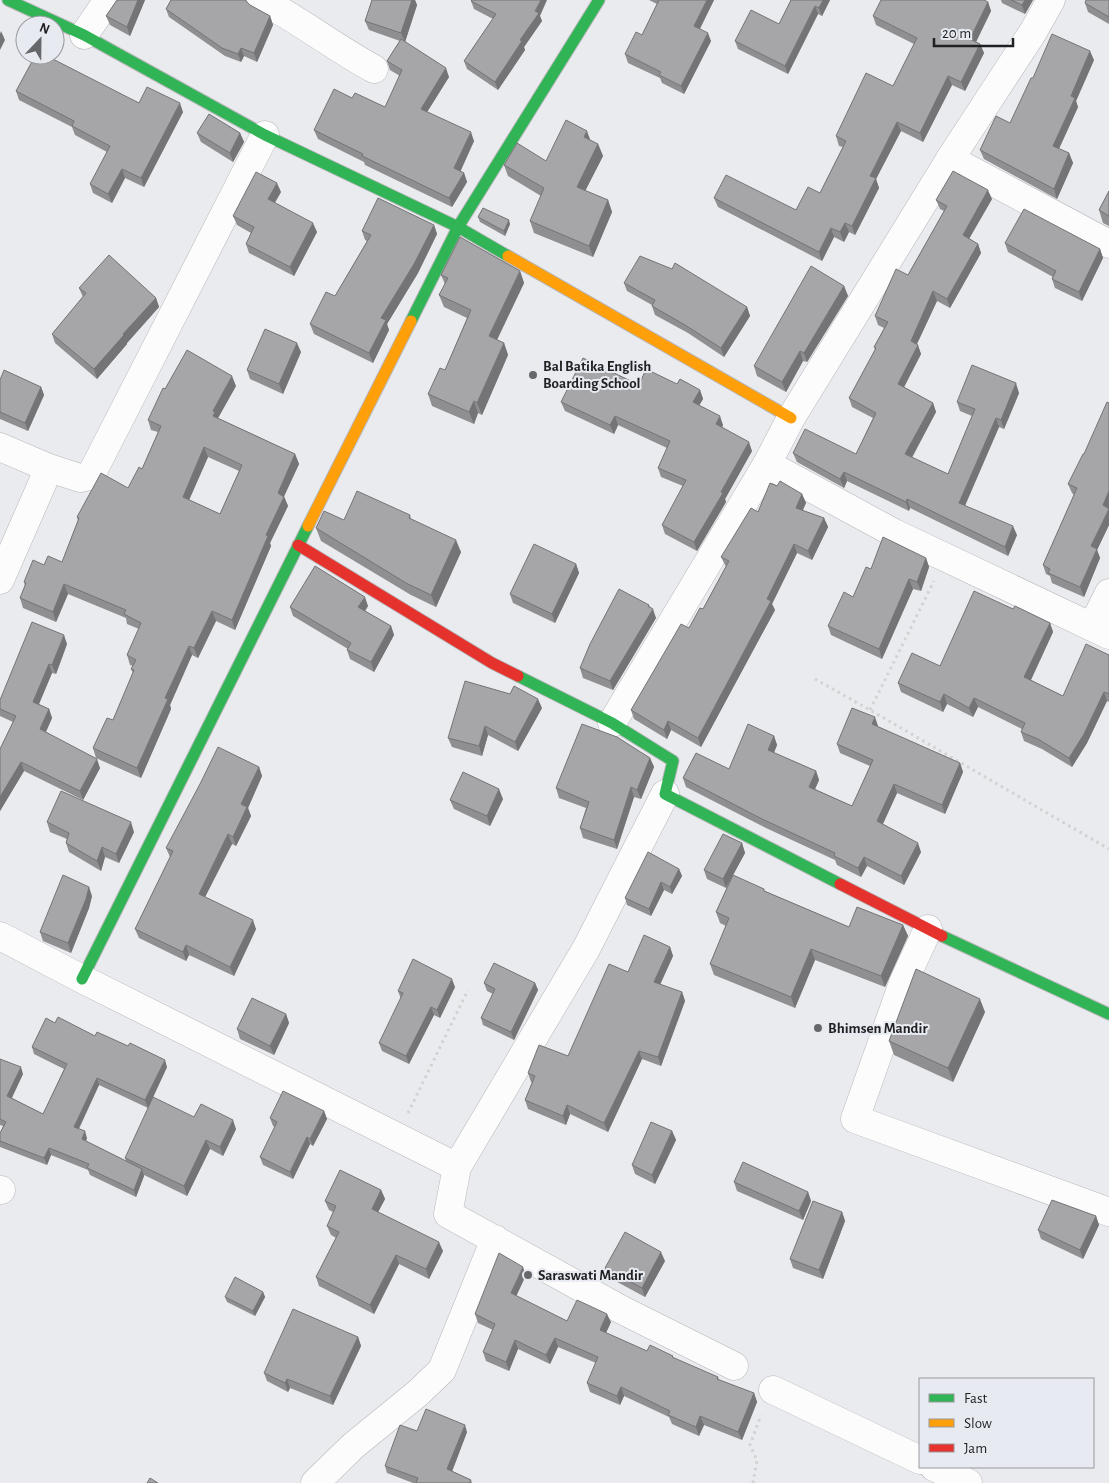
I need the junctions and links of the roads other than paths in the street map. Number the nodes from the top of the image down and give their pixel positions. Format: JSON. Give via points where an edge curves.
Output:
{"nodes":[{"id":1,"x":8,"y":0,"type":"edge"},
{"id":2,"x":108,"y":0,"type":"edge"},
{"id":3,"x":262,"y":0,"type":"edge"},
{"id":4,"x":599,"y":0,"type":"edge"},
{"id":5,"x":1051,"y":0,"type":"edge"},
{"id":6,"x":84,"y":35,"type":"junction"},
{"id":7,"x":374,"y":69,"type":"dead end"},
{"id":8,"x":265,"y":135,"type":"junction"},
{"id":9,"x":950,"y":159,"type":"junction"},
{"id":10,"x":458,"y":227,"type":"junction"},
{"id":11,"x":1109,"y":244,"type":"edge"},
{"id":12,"x":791,"y":418,"type":"junction"},
{"id":13,"x":0,"y":447,"type":"edge"},
{"id":14,"x":767,"y":464,"type":"junction"},
{"id":15,"x":49,"y":468,"type":"junction"},
{"id":16,"x":298,"y":544,"type":"junction"},
{"id":17,"x":0,"y":580,"type":"edge"},
{"id":18,"x":1109,"y":592,"type":"edge"},
{"id":19,"x":1101,"y":631,"type":"edge"},
{"id":20,"x":612,"y":723,"type":"junction"},
{"id":21,"x":665,"y":794,"type":"junction"},
{"id":22,"x":928,"y":929,"type":"junction"},
{"id":23,"x":0,"y":936,"type":"edge"},
{"id":24,"x":82,"y":979,"type":"junction"},
{"id":25,"x":1109,"y":1014,"type":"edge"},
{"id":26,"x":457,"y":1166,"type":"junction"},
{"id":27,"x":1109,"y":1212,"type":"edge"},
{"id":28,"x":495,"y":1239,"type":"junction"},
{"id":29,"x":734,"y":1366,"type":"dead end"},
{"id":30,"x":773,"y":1390,"type":"road end"},
{"id":31,"x":919,"y":1460,"type":"edge"},
{"id":32,"x":936,"y":1468,"type":"edge"},
{"id":33,"x":315,"y":1483,"type":"edge"},
{"id":34,"x":968,"y":1483,"type":"edge"}],
"edges":[{"from":1,"to":6,"type":"street"},
{"from":2,"to":6,"type":"street"},
{"from":3,"to":7,"type":"street"},
{"from":4,"to":10,"type":"street"},
{"from":5,"to":9,"type":"street"},
{"from":6,"to":8,"type":"street"},
{"from":8,"to":10,"type":"street"},
{"from":8,"to":15,"type":"street","via":[[93,472],[80,478]]},
{"from":9,"to":11,"type":"street"},
{"from":9,"to":12,"type":"street"},
{"from":10,"to":12,"type":"street"},
{"from":10,"to":16,"type":"street"},
{"from":12,"to":14,"type":"street"},
{"from":13,"to":15,"type":"street"},
{"from":14,"to":19,"type":"street","via":[[894,533]]},
{"from":14,"to":20,"type":"street"},
{"from":15,"to":17,"type":"street"},
{"from":16,"to":20,"type":"street","via":[[492,663]]},
{"from":16,"to":24,"type":"street"},
{"from":18,"to":19,"type":"street"},
{"from":20,"to":21,"type":"street","via":[[673,762]]},
{"from":21,"to":22,"type":"street"},
{"from":21,"to":26,"type":"street","via":[[586,949]]},
{"from":22,"to":25,"type":"street"},
{"from":22,"to":27,"type":"street","via":[[903,983],[855,1119]]},
{"from":23,"to":24,"type":"street"},
{"from":24,"to":26,"type":"street"},
{"from":26,"to":28,"type":"street","via":[[448,1214]]},
{"from":28,"to":29,"type":"street","via":[[622,1310]]},
{"from":28,"to":33,"type":"street","via":[[442,1370]]},
{"from":30,"to":31,"type":"street"},
{"from":32,"to":34,"type":"street"}]}
